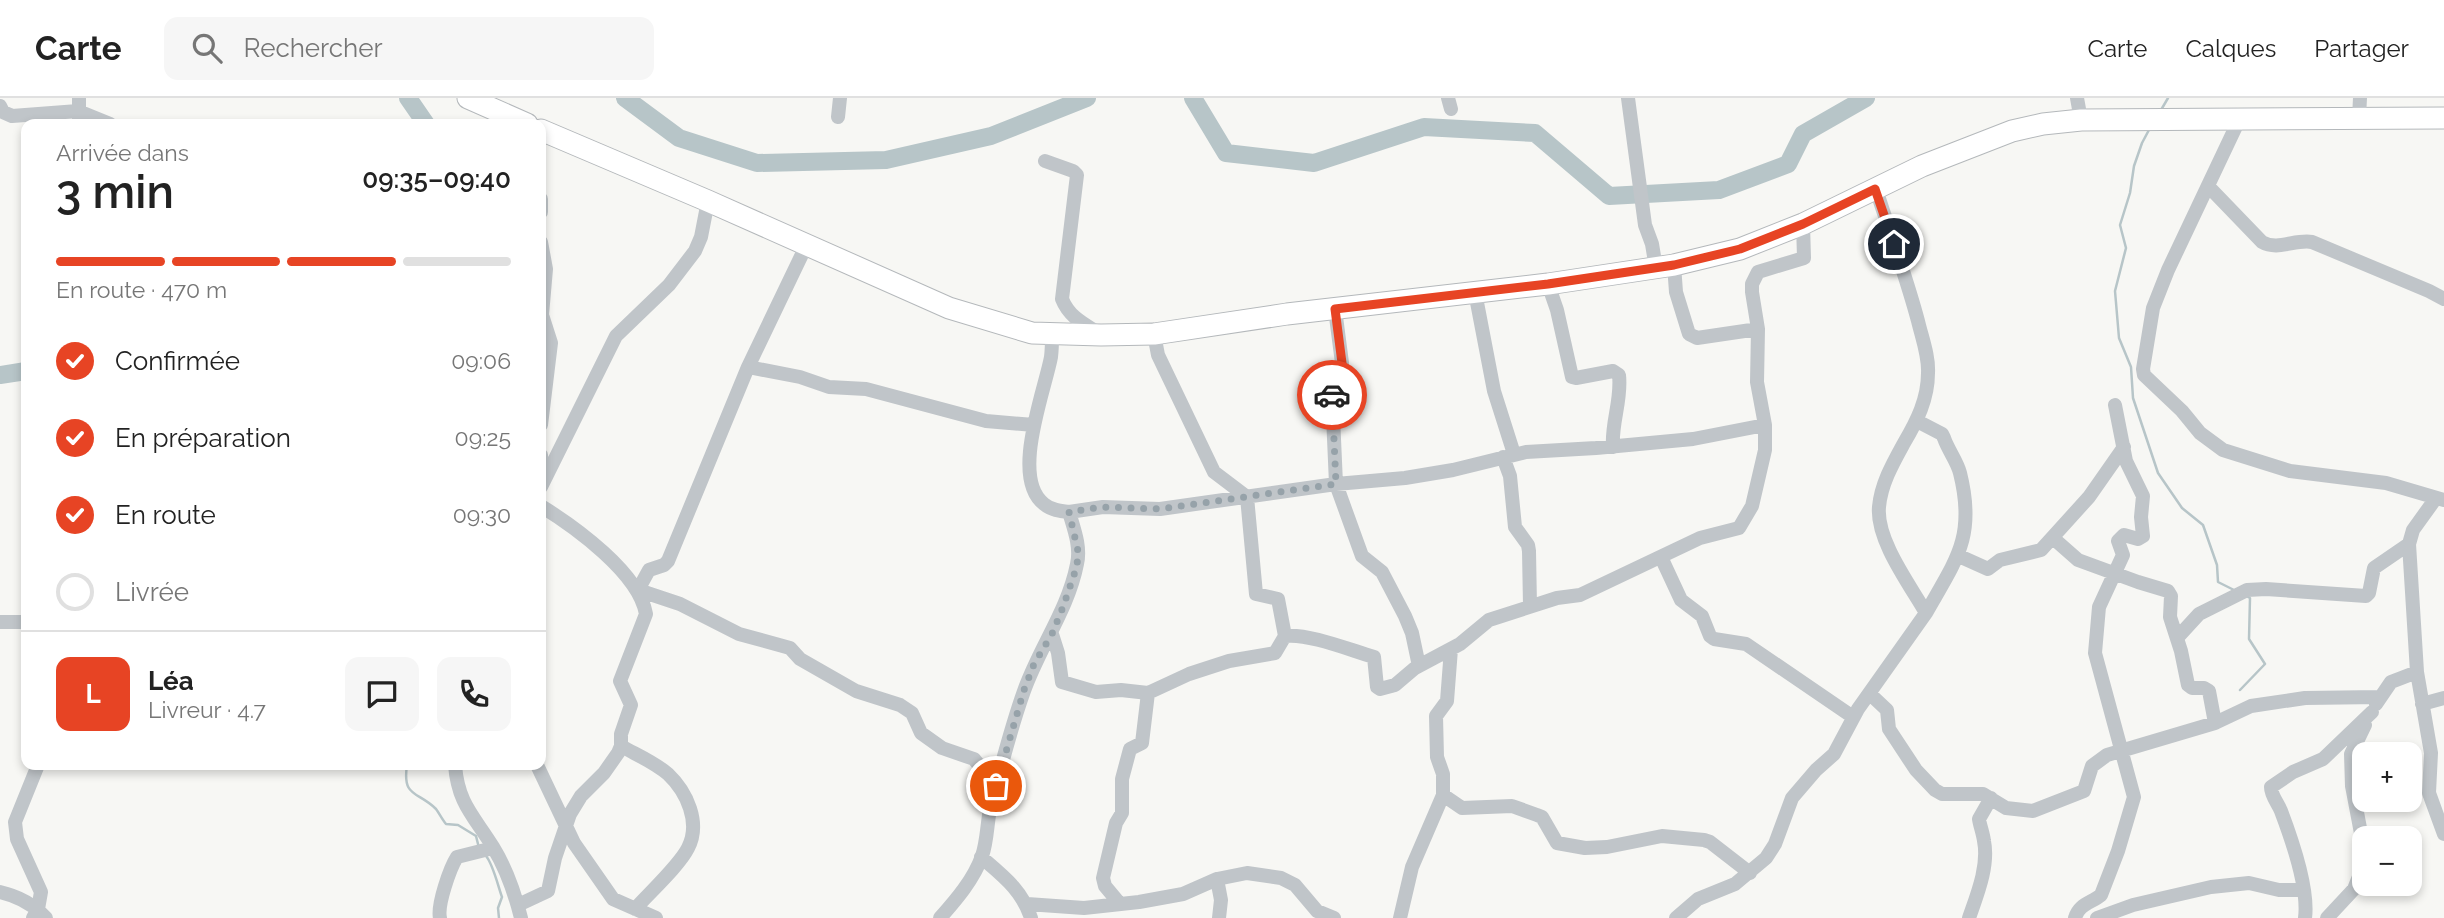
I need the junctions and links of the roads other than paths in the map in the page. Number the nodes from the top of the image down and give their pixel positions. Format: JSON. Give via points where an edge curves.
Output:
{"nodes":[{"id":1,"x":468,"y":98,"type":"edge"},
{"id":2,"x":840,"y":98,"type":"edge"},
{"id":3,"x":1628,"y":98,"type":"edge"},
{"id":4,"x":2077,"y":98,"type":"edge"},
{"id":5,"x":0,"y":106,"type":"edge"},
{"id":6,"x":2359,"y":108,"type":"edge"},
{"id":7,"x":78,"y":111,"type":"edge"},
{"id":8,"x":838,"y":117,"type":"dead end"},
{"id":9,"x":2444,"y":118,"type":"edge"},
{"id":10,"x":98,"y":119,"type":"edge"},
{"id":11,"x":516,"y":119,"type":"edge"},
{"id":12,"x":2081,"y":120,"type":"junction"},
{"id":13,"x":2239,"y":120,"type":"junction"},
{"id":14,"x":546,"y":132,"type":"edge"},
{"id":15,"x":1045,"y":161,"type":"dead end"},
{"id":16,"x":2208,"y":186,"type":"junction"},
{"id":17,"x":1875,"y":189,"type":"junction"},
{"id":18,"x":708,"y":201,"type":"junction"},
{"id":19,"x":1803,"y":224,"type":"junction"},
{"id":20,"x":806,"y":246,"type":"junction"},
{"id":21,"x":1665,"y":267,"type":"junction"},
{"id":22,"x":1548,"y":284,"type":"junction"},
{"id":23,"x":1475,"y":292,"type":"junction"},
{"id":24,"x":2444,"y":299,"type":"edge"},
{"id":25,"x":1335,"y":309,"type":"junction"},
{"id":26,"x":546,"y":327,"type":"edge"},
{"id":27,"x":1758,"y":329,"type":"junction"},
{"id":28,"x":1154,"y":334,"type":"junction"},
{"id":29,"x":1052,"y":335,"type":"junction"},
{"id":30,"x":1101,"y":335,"type":"junction"},
{"id":31,"x":748,"y":367,"type":"junction"},
{"id":32,"x":546,"y":384,"type":"edge"},
{"id":33,"x":2115,"y":405,"type":"dead end"},
{"id":34,"x":1917,"y":421,"type":"junction"},
{"id":35,"x":1034,"y":425,"type":"junction"},
{"id":36,"x":1765,"y":425,"type":"junction"},
{"id":37,"x":1614,"y":447,"type":"junction"},
{"id":38,"x":2124,"y":447,"type":"junction"},
{"id":39,"x":1508,"y":455,"type":"junction"},
{"id":40,"x":546,"y":476,"type":"edge"},
{"id":41,"x":1336,"y":484,"type":"junction"},
{"id":42,"x":1247,"y":497,"type":"junction"},
{"id":43,"x":2440,"y":499,"type":"edge"},
{"id":44,"x":546,"y":509,"type":"edge"},
{"id":45,"x":1069,"y":512,"type":"junction"},
{"id":46,"x":2053,"y":538,"type":"junction"},
{"id":47,"x":2409,"y":544,"type":"junction"},
{"id":48,"x":1661,"y":556,"type":"junction"},
{"id":49,"x":1959,"y":556,"type":"junction"},
{"id":50,"x":2114,"y":574,"type":"junction"},
{"id":51,"x":638,"y":590,"type":"junction"},
{"id":52,"x":1530,"y":606,"type":"junction"},
{"id":53,"x":1926,"y":613,"type":"junction"},
{"id":54,"x":0,"y":622,"type":"edge"},
{"id":55,"x":21,"y":622,"type":"edge"},
{"id":56,"x":1052,"y":634,"type":"junction"},
{"id":57,"x":1285,"y":636,"type":"junction"},
{"id":58,"x":2177,"y":638,"type":"junction"},
{"id":59,"x":1451,"y":649,"type":"junction"},
{"id":60,"x":1419,"y":666,"type":"junction"},
{"id":61,"x":2417,"y":673,"type":"junction"},
{"id":62,"x":1148,"y":693,"type":"junction"},
{"id":63,"x":1870,"y":694,"type":"junction"},
{"id":64,"x":2379,"y":697,"type":"junction"},
{"id":65,"x":2444,"y":698,"type":"edge"},
{"id":66,"x":2422,"y":704,"type":"junction"},
{"id":67,"x":2372,"y":712,"type":"junction"},
{"id":68,"x":1853,"y":717,"type":"junction"},
{"id":69,"x":2215,"y":723,"type":"junction"},
{"id":70,"x":621,"y":747,"type":"junction"},
{"id":71,"x":2121,"y":750,"type":"junction"},
{"id":72,"x":36,"y":770,"type":"edge"},
{"id":73,"x":456,"y":770,"type":"edge"},
{"id":74,"x":539,"y":770,"type":"edge"},
{"id":75,"x":996,"y":786,"type":"junction"},
{"id":76,"x":1443,"y":795,"type":"junction"},
{"id":77,"x":1992,"y":798,"type":"junction"},
{"id":78,"x":566,"y":824,"type":"junction"},
{"id":79,"x":2360,"y":826,"type":"edge"},
{"id":80,"x":2444,"y":834,"type":"edge"},
{"id":81,"x":493,"y":848,"type":"junction"},
{"id":82,"x":981,"y":857,"type":"junction"},
{"id":83,"x":1750,"y":873,"type":"junction"},
{"id":84,"x":1217,"y":879,"type":"junction"},
{"id":85,"x":2303,"y":890,"type":"junction"},
{"id":86,"x":2352,"y":891,"type":"edge"},
{"id":87,"x":0,"y":892,"type":"edge"},
{"id":88,"x":1120,"y":904,"type":"junction"},
{"id":89,"x":635,"y":909,"type":"junction"},
{"id":90,"x":1029,"y":911,"type":"edge"},
{"id":91,"x":519,"y":912,"type":"edge"},
{"id":92,"x":39,"y":915,"type":"edge"},
{"id":93,"x":440,"y":918,"type":"edge"},
{"id":94,"x":656,"y":918,"type":"edge"},
{"id":95,"x":940,"y":918,"type":"edge"},
{"id":96,"x":1219,"y":918,"type":"edge"},
{"id":97,"x":1334,"y":918,"type":"edge"},
{"id":98,"x":1400,"y":918,"type":"edge"},
{"id":99,"x":1676,"y":918,"type":"edge"},
{"id":100,"x":1969,"y":918,"type":"edge"},
{"id":101,"x":2075,"y":918,"type":"edge"},
{"id":102,"x":2097,"y":918,"type":"edge"},
{"id":103,"x":2305,"y":918,"type":"edge"},
{"id":104,"x":2327,"y":918,"type":"edge"}],
"edges":[{"from":1,"to":11,"type":"highway"},
{"from":2,"to":8,"type":"street"},
{"from":3,"to":21,"type":"street","via":[[1643,207]]},
{"from":4,"to":12,"type":"street"},
{"from":5,"to":7,"type":"street","via":[[12,116]]},
{"from":6,"to":9,"type":"highway"},
{"from":6,"to":13,"type":"highway"},
{"from":7,"to":10,"type":"street"},
{"from":12,"to":13,"type":"highway"},
{"from":12,"to":17,"type":"highway","via":[[2012,131],[1934,160]]},
{"from":13,"to":16,"type":"street"},
{"from":14,"to":18,"type":"highway"},
{"from":15,"to":30,"type":"street","via":[[1073,171],[1078,180],[1062,299],[1074,317]]},
{"from":16,"to":24,"type":"street","via":[[2269,246],[2312,242]]},
{"from":16,"to":43,"type":"street","via":[[2153,308],[2143,369],[2147,380],[2210,442],[2232,453],[2290,471],[2386,483]]},
{"from":17,"to":19,"type":"highway"},
{"from":17,"to":34,"type":"street","via":[[1927,355],[1927,388]]},
{"from":18,"to":20,"type":"highway"},
{"from":18,"to":40,"type":"street","via":[[695,251],[669,285],[616,336]]},
{"from":19,"to":21,"type":"highway","via":[[1740,249]]},
{"from":19,"to":27,"type":"street","via":[[1804,257],[1756,275],[1752,292]]},
{"from":20,"to":29,"type":"highway","via":[[949,308]]},
{"from":20,"to":31,"type":"street"},
{"from":21,"to":22,"type":"highway"},
{"from":21,"to":27,"type":"street","via":[[1689,334],[1697,338]]},
{"from":22,"to":23,"type":"highway"},
{"from":22,"to":37,"type":"street","via":[[1572,377],[1613,371],[1619,375]]},
{"from":23,"to":25,"type":"highway"},
{"from":23,"to":39,"type":"street"},
{"from":25,"to":28,"type":"highway"},
{"from":25,"to":41,"type":"street","via":[[1342,363],[1332,393]]},
{"from":26,"to":32,"type":"street","via":[[551,343]]},
{"from":27,"to":36,"type":"street","via":[[1757,382]]},
{"from":28,"to":30,"type":"highway"},
{"from":28,"to":42,"type":"street","via":[[1158,355],[1214,471]]},
{"from":29,"to":30,"type":"highway"},
{"from":29,"to":35,"type":"street"},
{"from":31,"to":35,"type":"street","via":[[829,387],[866,389],[986,421]]},
{"from":31,"to":51,"type":"street","via":[[668,561],[649,570]]},
{"from":33,"to":38,"type":"street"},
{"from":34,"to":49,"type":"street","via":[[1942,434],[1959,471],[1965,507]]},
{"from":34,"to":53,"type":"street","via":[[1889,470],[1878,513],[1887,545]]},
{"from":35,"to":45,"type":"street","via":[[1031,469],[1035,492],[1045,505]]},
{"from":36,"to":37,"type":"street"},
{"from":36,"to":48,"type":"street","via":[[1765,450],[1754,499],[1741,526]]},
{"from":37,"to":39,"type":"street"},
{"from":38,"to":46,"type":"street"},
{"from":38,"to":50,"type":"street","via":[[2143,496],[2143,537],[2124,535],[2118,541],[2123,555]]},
{"from":39,"to":41,"type":"street","via":[[1453,470]]},
{"from":39,"to":52,"type":"street","via":[[1515,527],[1529,551]]},
{"from":41,"to":42,"type":"street"},
{"from":41,"to":60,"type":"street","via":[[1362,556],[1382,572],[1405,616]]},
{"from":42,"to":45,"type":"street","via":[[1160,509],[1102,507]]},
{"from":42,"to":57,"type":"street","via":[[1256,594],[1278,599]]},
{"from":43,"to":47,"type":"street","via":[[2413,530]]},
{"from":44,"to":51,"type":"street","via":[[606,556]]},
{"from":45,"to":56,"type":"street","via":[[1078,559]]},
{"from":46,"to":49,"type":"street","via":[[2036,553],[2000,560],[1988,569]]},
{"from":46,"to":50,"type":"street","via":[[2078,560]]},
{"from":47,"to":58,"type":"street","via":[[2374,568],[2366,596],[2266,589],[2241,593],[2199,614]]},
{"from":47,"to":61,"type":"street"},
{"from":48,"to":52,"type":"street","via":[[1580,595]]},
{"from":48,"to":68,"type":"street","via":[[1681,600],[1702,616],[1710,636],[1746,644]]},
{"from":49,"to":53,"type":"street"},
{"from":50,"to":58,"type":"street","via":[[2168,591],[2169,617]]},
{"from":50,"to":71,"type":"street","via":[[2099,607],[2095,653]]},
{"from":51,"to":70,"type":"street","via":[[646,614],[620,681],[631,705]]},
{"from":51,"to":75,"type":"street","via":[[680,604],[738,634],[790,648],[800,659],[856,691],[900,705],[912,713],[921,733],[942,748],[974,759]]},
{"from":52,"to":59,"type":"street","via":[[1489,620]]},
{"from":53,"to":63,"type":"street"},
{"from":54,"to":55,"type":"street"},
{"from":56,"to":62,"type":"street","via":[[1065,684],[1096,692]]},
{"from":56,"to":75,"type":"street","via":[[1024,690]]},
{"from":57,"to":60,"type":"street","via":[[1305,636],[1374,657],[1380,689],[1395,685]]},
{"from":57,"to":62,"type":"street","via":[[1275,653],[1189,674]]},
{"from":58,"to":69,"type":"street","via":[[2188,685],[2208,691]]},
{"from":59,"to":60,"type":"street"},
{"from":59,"to":76,"type":"street","via":[[1447,701],[1436,716]]},
{"from":61,"to":64,"type":"street","via":[[2391,682]]},
{"from":61,"to":66,"type":"street"},
{"from":62,"to":88,"type":"street","via":[[1142,741],[1130,749],[1122,774],[1122,814],[1104,878]]},
{"from":63,"to":68,"type":"street"},
{"from":63,"to":77,"type":"street","via":[[1887,710],[1889,729],[1935,790]]},
{"from":64,"to":67,"type":"street"},
{"from":64,"to":69,"type":"street","via":[[2275,701],[2251,706]]},
{"from":65,"to":66,"type":"street"},
{"from":66,"to":80,"type":"street","via":[[2431,753],[2429,793]]},
{"from":67,"to":79,"type":"street","via":[[2351,754]]},
{"from":67,"to":85,"type":"street","via":[[2323,759],[2271,787]]},
{"from":68,"to":83,"type":"street","via":[[1834,754],[1792,797],[1770,852]]},
{"from":69,"to":71,"type":"street"},
{"from":70,"to":78,"type":"street","via":[[581,796]]},
{"from":70,"to":89,"type":"street","via":[[668,775],[693,819],[687,851]]},
{"from":71,"to":77,"type":"street","via":[[2094,764],[2084,791],[2036,811],[2006,808]]},
{"from":71,"to":101,"type":"street","via":[[2133,800],[2101,895],[2086,902]]},
{"from":72,"to":92,"type":"street","via":[[15,822],[17,839],[41,891]]},
{"from":73,"to":81,"type":"street","via":[[466,808]]},
{"from":74,"to":78,"type":"street"},
{"from":75,"to":82,"type":"street"},
{"from":76,"to":83,"type":"street","via":[[1462,808],[1512,806],[1537,815],[1557,843],[1585,848],[1662,836],[1704,840]]},
{"from":76,"to":98,"type":"street","via":[[1412,867]]},
{"from":77,"to":100,"type":"street","via":[[1979,818],[1985,845],[1979,894]]},
{"from":78,"to":89,"type":"street","via":[[612,899]]},
{"from":78,"to":91,"type":"street","via":[[548,891]]},
{"from":81,"to":91,"type":"street"},
{"from":81,"to":93,"type":"street","via":[[457,857],[439,908]]},
{"from":82,"to":90,"type":"street","via":[[1015,887]]},
{"from":82,"to":95,"type":"street"},
{"from":83,"to":99,"type":"street","via":[[1699,899]]},
{"from":84,"to":88,"type":"street","via":[[1183,894]]},
{"from":84,"to":96,"type":"street"},
{"from":84,"to":97,"type":"street","via":[[1247,873],[1280,878],[1295,885],[1317,911]]},
{"from":85,"to":102,"type":"street","via":[[2249,883],[2211,887]]},
{"from":85,"to":103,"type":"street"},
{"from":86,"to":104,"type":"street"},
{"from":87,"to":92,"type":"street"},
{"from":88,"to":90,"type":"street"},
{"from":89,"to":94,"type":"street"}]}
